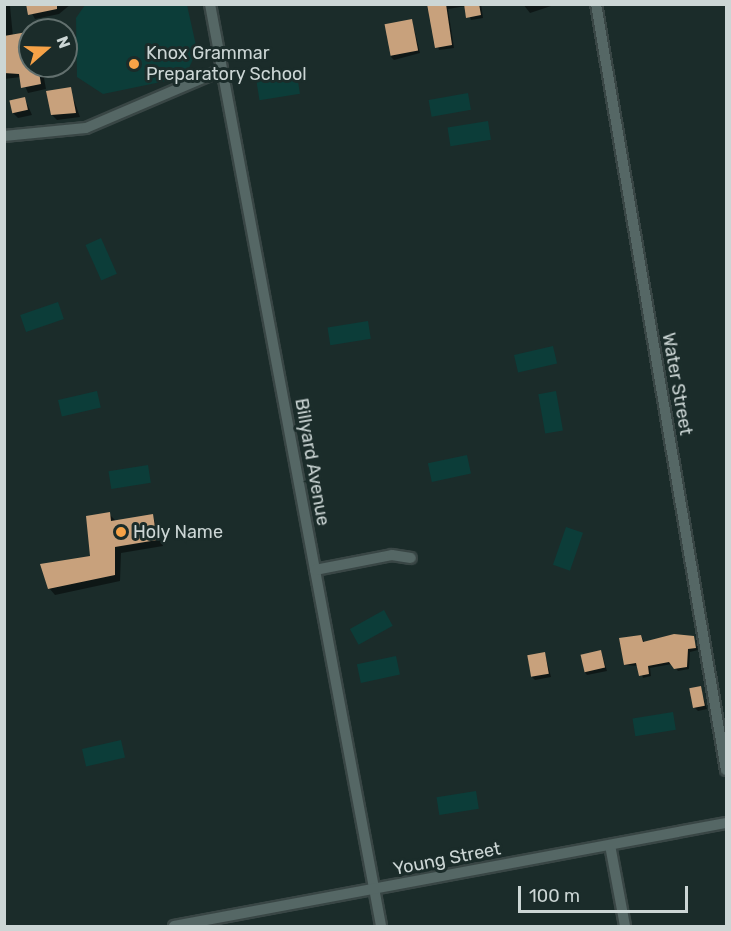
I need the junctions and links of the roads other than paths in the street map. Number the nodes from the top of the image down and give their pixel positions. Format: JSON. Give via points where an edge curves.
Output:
{"nodes":[{"id":1,"x":210,"y":4,"type":"edge"},
{"id":2,"x":596,"y":4,"type":"edge"},
{"id":3,"x":222,"y":70,"type":"junction"},
{"id":4,"x":4,"y":136,"type":"edge"},
{"id":5,"x":411,"y":558,"type":"dead end"},
{"id":6,"x":315,"y":570,"type":"junction"},
{"id":7,"x":726,"y":770,"type":"edge"},
{"id":8,"x":726,"y":823,"type":"edge"},
{"id":9,"x":610,"y":845,"type":"junction"},
{"id":10,"x":374,"y":889,"type":"junction"},
{"id":11,"x":174,"y":927,"type":"edge"},
{"id":12,"x":381,"y":927,"type":"edge"},
{"id":13,"x":625,"y":927,"type":"edge"}],
"edges":[{"from":1,"to":3,"type":"street","name":"Billyard Avenue"},
{"from":2,"to":7,"type":"street","name":"Water Street"},
{"from":3,"to":4,"type":"street","via":[[86,128]]},
{"from":3,"to":6,"type":"street","name":"Billyard Avenue"},
{"from":5,"to":6,"type":"street","via":[[392,555]]},
{"from":6,"to":10,"type":"street","name":"Billyard Avenue"},
{"from":8,"to":9,"type":"street","name":"Young Street"},
{"from":9,"to":10,"type":"street","name":"Young Street"},
{"from":9,"to":13,"type":"street"},
{"from":10,"to":11,"type":"street","name":"Young Street"},
{"from":10,"to":12,"type":"street","name":"Billyard Avenue"}]}
